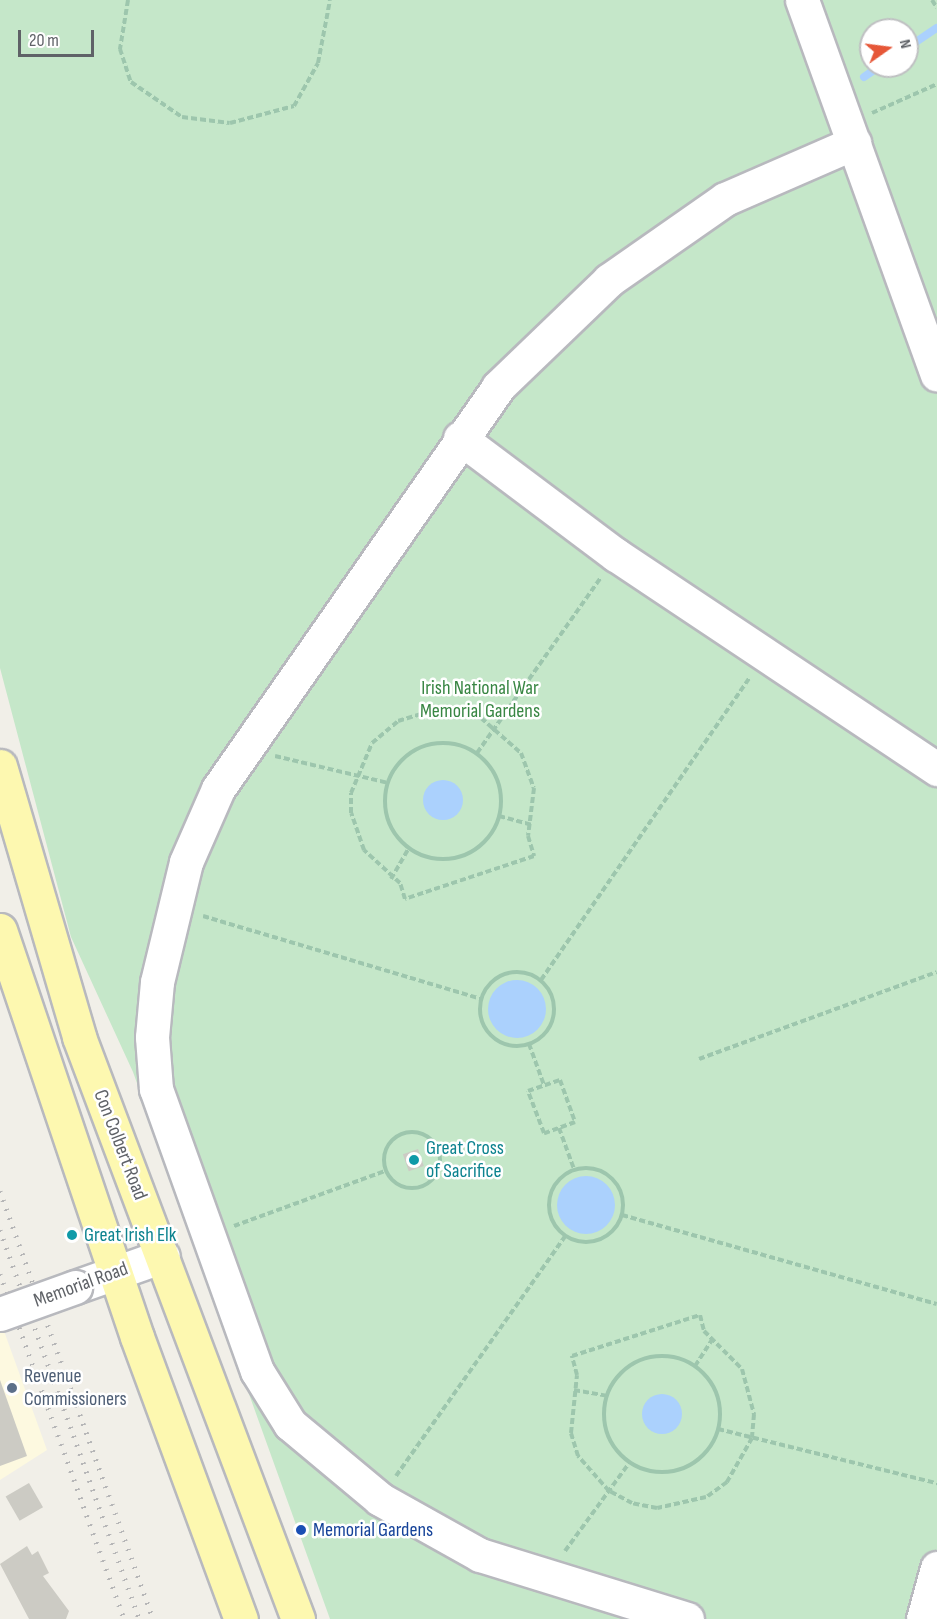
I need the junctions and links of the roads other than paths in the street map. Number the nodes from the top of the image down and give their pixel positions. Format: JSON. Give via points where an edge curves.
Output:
{"nodes":[{"id":1,"x":802,"y":0,"type":"edge"},
{"id":2,"x":851,"y":134,"type":"junction"},
{"id":3,"x":937,"y":374,"type":"edge"},
{"id":4,"x":460,"y":438,"type":"junction"},
{"id":5,"x":0,"y":766,"type":"edge"},
{"id":6,"x":937,"y":769,"type":"edge"},
{"id":7,"x":0,"y":930,"type":"edge"},
{"id":8,"x":163,"y":1256,"type":"junction"},
{"id":9,"x":115,"y":1273,"type":"junction"},
{"id":10,"x":0,"y":1314,"type":"edge"},
{"id":11,"x":937,"y":1568,"type":"edge"},
{"id":12,"x":241,"y":1619,"type":"edge"},
{"id":13,"x":298,"y":1619,"type":"edge"},
{"id":14,"x":687,"y":1619,"type":"edge"},
{"id":15,"x":922,"y":1619,"type":"edge"}],
"edges":[{"from":1,"to":2,"type":"street"},
{"from":2,"to":3,"type":"street"},
{"from":2,"to":4,"type":"street","via":[[725,199],[609,280],[498,387]]},
{"from":4,"to":6,"type":"street","via":[[616,555],[768,652]]},
{"from":4,"to":14,"type":"street","via":[[242,750],[202,821],[172,907],[153,1026],[156,1089],[257,1371],[290,1424],[380,1499],[480,1555],[545,1579]]},
{"from":5,"to":8,"type":"main road","name":"Con Colbert Road","via":[[79,1037]]},
{"from":7,"to":9,"type":"main road"},
{"from":8,"to":9,"type":"street","name":"Memorial Road"},
{"from":8,"to":13,"type":"main road","name":"Con Colbert Road"},
{"from":9,"to":10,"type":"street","name":"Memorial Road","bridge":true},
{"from":9,"to":12,"type":"main road"},
{"from":11,"to":15,"type":"street"}]}
